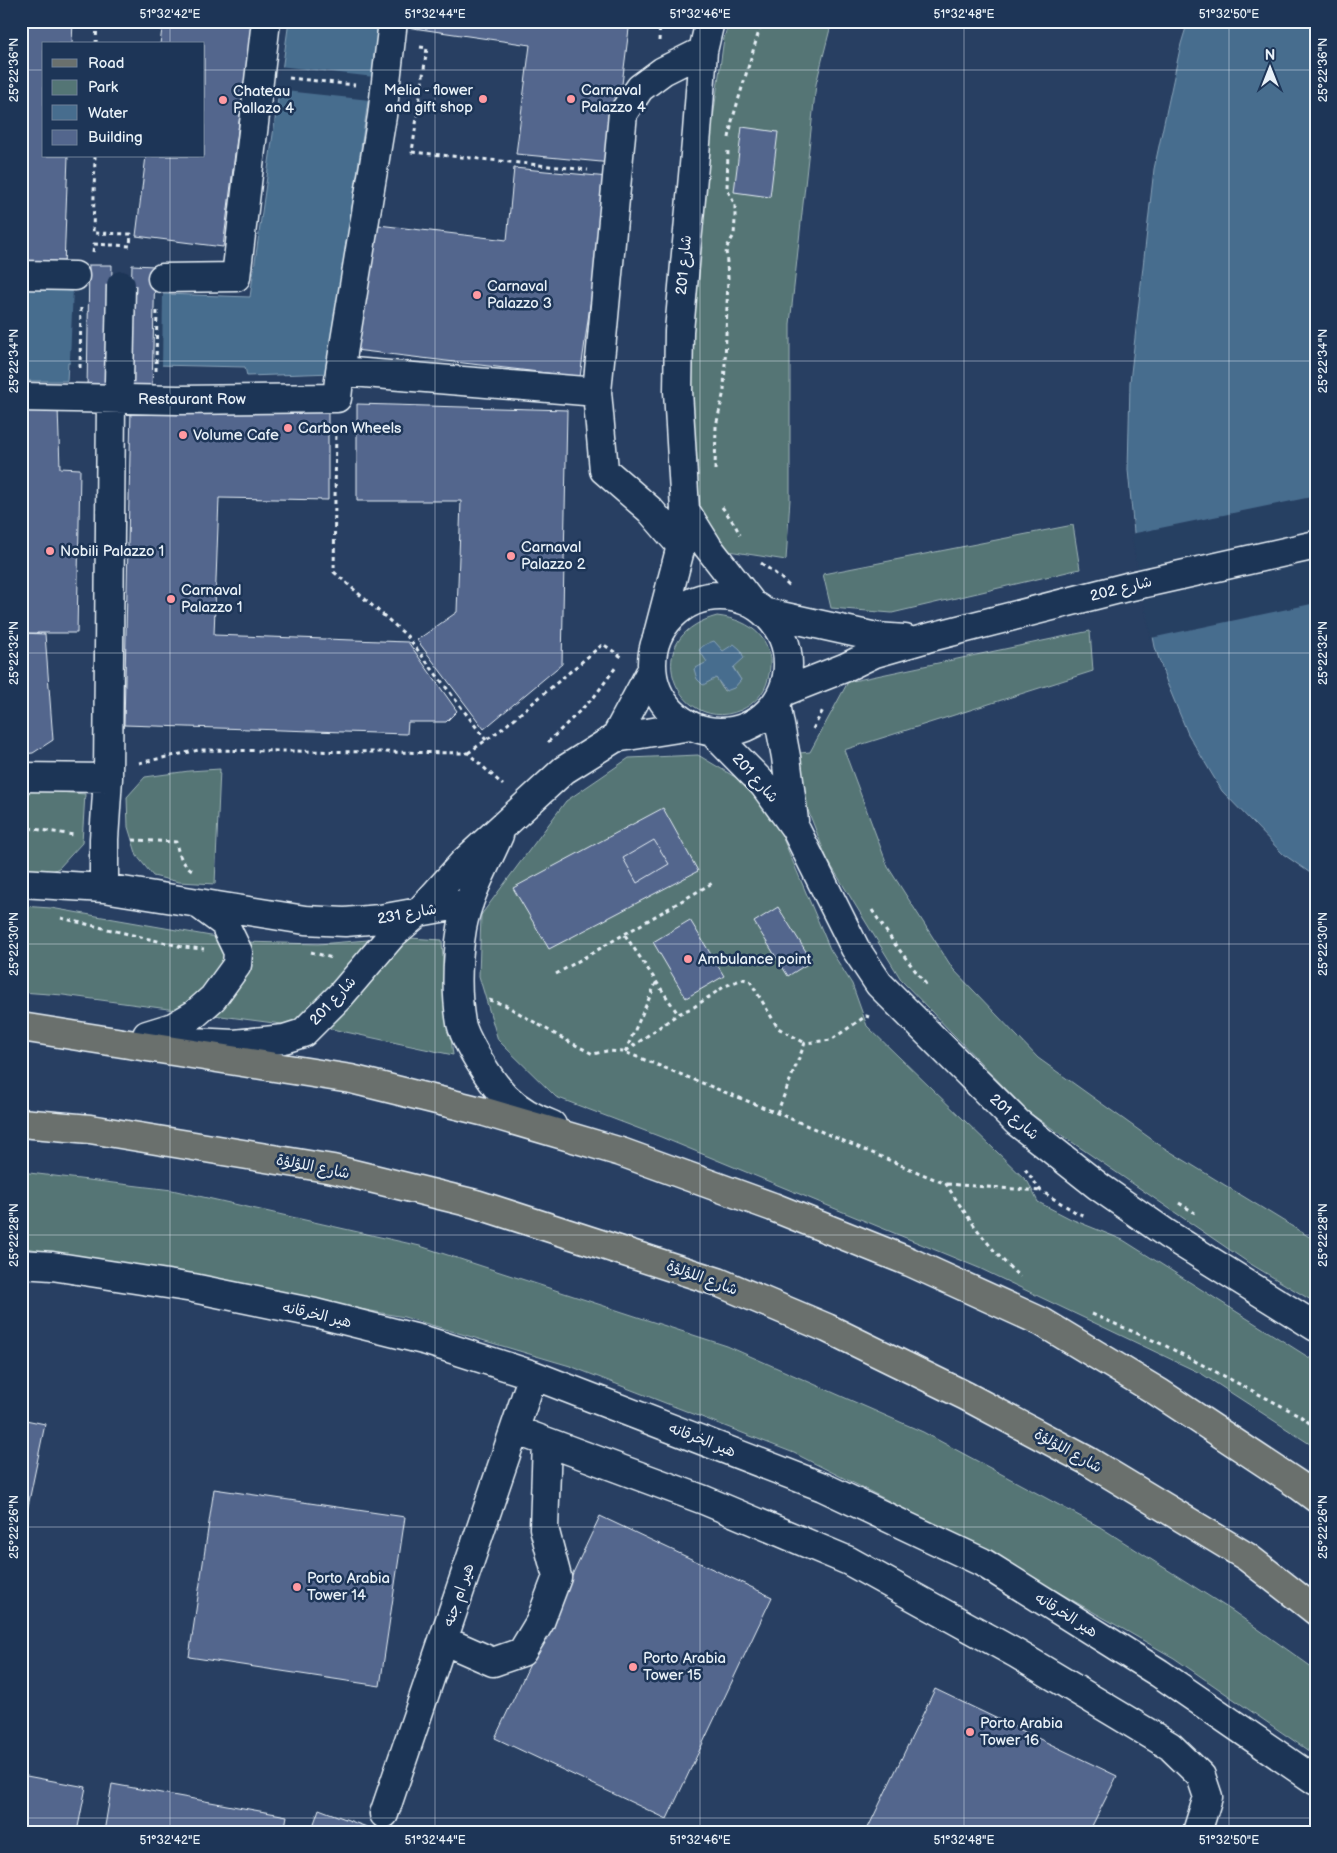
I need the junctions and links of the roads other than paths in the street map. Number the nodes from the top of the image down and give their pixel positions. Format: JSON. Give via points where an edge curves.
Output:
{"nodes":[{"id":1,"x":266,"y":21,"type":"edge"},
{"id":2,"x":393,"y":21,"type":"edge"},
{"id":3,"x":710,"y":21,"type":"edge"},
{"id":4,"x":703,"y":51,"type":"junction"},
{"id":5,"x":21,"y":275,"type":"edge"},
{"id":6,"x":121,"y":285,"type":"dead end"},
{"id":7,"x":78,"y":289,"type":"road end"},
{"id":8,"x":160,"y":291,"type":"road end"},
{"id":9,"x":340,"y":371,"type":"junction"},
{"id":10,"x":597,"y":392,"type":"junction"},
{"id":11,"x":21,"y":396,"type":"edge"},
{"id":12,"x":114,"y":400,"type":"junction"},
{"id":13,"x":685,"y":510,"type":"junction"},
{"id":14,"x":1316,"y":545,"type":"edge"},
{"id":15,"x":681,"y":546,"type":"junction"},
{"id":16,"x":759,"y":607,"type":"junction"},
{"id":17,"x":658,"y":634,"type":"junction"},
{"id":18,"x":927,"y":638,"type":"junction"},
{"id":19,"x":652,"y":669,"type":"junction"},
{"id":20,"x":780,"y":698,"type":"junction"},
{"id":21,"x":701,"y":729,"type":"junction"},
{"id":22,"x":615,"y":738,"type":"junction"},
{"id":23,"x":108,"y":774,"type":"junction"},
{"id":24,"x":21,"y":777,"type":"edge"},
{"id":25,"x":505,"y":822,"type":"junction"},
{"id":26,"x":795,"y":828,"type":"junction"},
{"id":27,"x":21,"y":883,"type":"edge"},
{"id":28,"x":104,"y":888,"type":"junction"},
{"id":29,"x":194,"y":902,"type":"junction"},
{"id":30,"x":469,"y":902,"type":"junction"},
{"id":31,"x":419,"y":912,"type":"junction"},
{"id":32,"x":21,"y":1027,"type":"edge"},
{"id":33,"x":101,"y":1039,"type":"junction"},
{"id":34,"x":21,"y":1123,"type":"edge"},
{"id":35,"x":621,"y":1152,"type":"junction"},
{"id":36,"x":21,"y":1264,"type":"edge"},
{"id":37,"x":1316,"y":1327,"type":"edge"},
{"id":38,"x":533,"y":1375,"type":"junction"},
{"id":39,"x":515,"y":1430,"type":"junction"},
{"id":40,"x":547,"y":1442,"type":"junction"},
{"id":41,"x":1316,"y":1498,"type":"edge"},
{"id":42,"x":1316,"y":1611,"type":"edge"},
{"id":43,"x":443,"y":1640,"type":"junction"},
{"id":44,"x":1315,"y":1780,"type":"edge"},
{"id":45,"x":384,"y":1814,"type":"dead end"},
{"id":46,"x":1197,"y":1832,"type":"edge"}],
"edges":[{"from":1,"to":8,"type":"street","via":[[236,277]]},
{"from":2,"to":9,"type":"street","via":[[382,116]]},
{"from":3,"to":4,"type":"street","name":"شارع 201"},
{"from":4,"to":10,"type":"street","via":[[663,71],[640,88],[624,113]]},
{"from":4,"to":13,"type":"street","name":"شارع 201","via":[[679,331],[678,391]]},
{"from":5,"to":7,"type":"street"},
{"from":6,"to":12,"type":"street","bridge":true},
{"from":9,"to":10,"type":"street"},
{"from":9,"to":12,"type":"street","name":"Restaurant Row","via":[[337,398]]},
{"from":10,"to":15,"type":"street","via":[[604,470],[650,510]]},
{"from":11,"to":12,"type":"street","name":"Restaurant Row"},
{"from":12,"to":23,"type":"street"},
{"from":13,"to":15,"type":"street","name":"شارع 201"},
{"from":13,"to":16,"type":"street","name":"شارع 201","via":[[708,547]]},
{"from":14,"to":18,"type":"street","name":"شارع 202","via":[[1127,587]]},
{"from":15,"to":17,"type":"street","name":"شارع 201"},
{"from":16,"to":17,"type":"street","via":[[729,595],[707,596],[687,603],[670,617]]},
{"from":16,"to":18,"type":"street","name":"شارع 202","via":[[876,637]]},
{"from":16,"to":20,"type":"street","via":[[781,630],[788,650],[789,672]]},
{"from":17,"to":19,"type":"street"},
{"from":18,"to":20,"type":"street","name":"شارع 202","via":[[875,653]]},
{"from":19,"to":21,"type":"street","via":[[655,687],[664,703],[676,716]]},
{"from":19,"to":22,"type":"street","name":"شارع 201"},
{"from":20,"to":21,"type":"street","via":[[766,715],[754,723],[726,732]]},
{"from":20,"to":26,"type":"street","name":"شارع 201"},
{"from":21,"to":22,"type":"street","name":"شارع 201"},
{"from":21,"to":26,"type":"street","name":"شارع 201","via":[[764,784]]},
{"from":22,"to":25,"type":"street","name":"شارع 201","via":[[564,770]]},
{"from":23,"to":24,"type":"street"},
{"from":23,"to":28,"type":"street"},
{"from":25,"to":30,"type":"street","name":"شارع 201"},
{"from":25,"to":31,"type":"street","name":"شارع 201"},
{"from":26,"to":37,"type":"street","name":"شارع 201","via":[[854,948],[879,984],[1016,1122],[1098,1186],[1167,1234]]},
{"from":27,"to":28,"type":"street","name":"شارع 231"},
{"from":28,"to":29,"type":"street","name":"شارع 231"},
{"from":29,"to":31,"type":"street","name":"شارع 231","via":[[305,920],[345,922]]},
{"from":29,"to":33,"type":"street","via":[[224,923],[238,952],[237,965],[227,981],[195,1014],[173,1027],[150,1035]]},
{"from":30,"to":31,"type":"street","name":"شارع 231"},
{"from":30,"to":35,"type":"street","name":"شارع 201","via":[[462,927],[459,959],[461,1025],[492,1082],[522,1111]]},
{"from":31,"to":33,"type":"street","name":"شارع 201","via":[[393,934],[341,995],[303,1033],[284,1039],[234,1044]]},
{"from":32,"to":33,"type":"main road"},
{"from":33,"to":35,"type":"main road","via":[[351,1079],[485,1112]]},
{"from":34,"to":42,"type":"main road","name":"شارع اللؤلؤة","via":[[90,1129],[333,1170],[476,1204],[718,1282],[827,1328],[957,1391],[1088,1461],[1247,1557]]},
{"from":35,"to":41,"type":"main road","via":[[773,1207],[910,1262],[1042,1322],[1158,1392]]},
{"from":36,"to":38,"type":"street","name":"هير الخرقانه","via":[[193,1288],[315,1313],[427,1342]]},
{"from":38,"to":39,"type":"street","name":"هير ام جنه"},
{"from":38,"to":44,"type":"street","name":"هير الخرقانه","via":[[823,1487],[982,1562],[1158,1674]]},
{"from":39,"to":40,"type":"street"},
{"from":39,"to":43,"type":"street","name":"هير ام جنه"},
{"from":40,"to":43,"type":"street","via":[[544,1528],[557,1577],[540,1622],[522,1652],[493,1662]]},
{"from":40,"to":46,"type":"street","via":[[704,1500],[849,1561],[1085,1694],[1170,1746],[1201,1776],[1208,1797]]},
{"from":43,"to":45,"type":"street","name":"هير ام جنه"}]}
